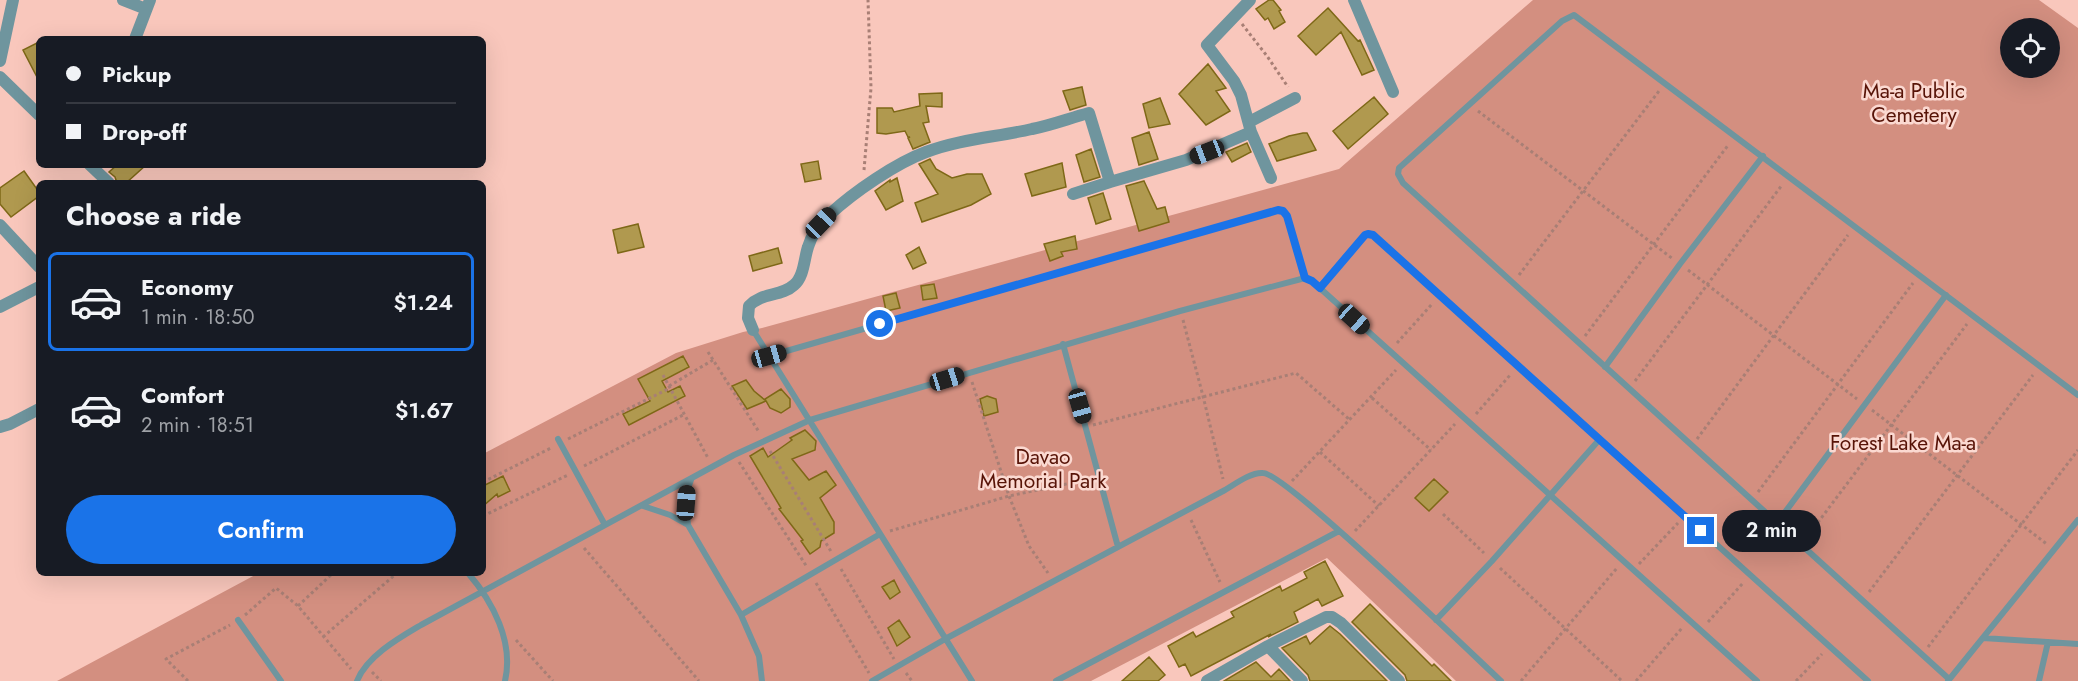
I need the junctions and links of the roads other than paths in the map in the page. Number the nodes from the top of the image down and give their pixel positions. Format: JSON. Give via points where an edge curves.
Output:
{"nodes":[{"id":1,"x":14,"y":0,"type":"edge"},
{"id":2,"x":123,"y":0,"type":"edge"},
{"id":3,"x":1250,"y":0,"type":"edge"},
{"id":4,"x":1354,"y":0,"type":"edge"},
{"id":5,"x":148,"y":4,"type":"edge"},
{"id":6,"x":136,"y":36,"type":"edge"},
{"id":7,"x":0,"y":62,"type":"edge"},
{"id":8,"x":0,"y":77,"type":"edge"},
{"id":9,"x":1393,"y":92,"type":"dead end"},
{"id":10,"x":1295,"y":98,"type":"road end"},
{"id":11,"x":36,"y":112,"type":"edge"},
{"id":12,"x":1250,"y":127,"type":"junction"},
{"id":13,"x":1763,"y":156,"type":"junction"},
{"id":14,"x":93,"y":168,"type":"edge"},
{"id":15,"x":1271,"y":178,"type":"dead end"},
{"id":16,"x":106,"y":180,"type":"edge"},
{"id":17,"x":1110,"y":182,"type":"junction"},
{"id":18,"x":1073,"y":194,"type":"dead end"},
{"id":19,"x":0,"y":225,"type":"edge"},
{"id":20,"x":36,"y":264,"type":"edge"},
{"id":21,"x":1305,"y":278,"type":"junction"},
{"id":22,"x":1320,"y":288,"type":"junction"},
{"id":23,"x":36,"y":289,"type":"edge"},
{"id":24,"x":1946,"y":295,"type":"junction"},
{"id":25,"x":0,"y":307,"type":"edge"},
{"id":26,"x":753,"y":330,"type":"joint"},
{"id":27,"x":1063,"y":344,"type":"junction"},
{"id":28,"x":769,"y":356,"type":"junction"},
{"id":29,"x":1605,"y":367,"type":"junction"},
{"id":30,"x":2078,"y":395,"type":"edge"},
{"id":31,"x":36,"y":411,"type":"edge"},
{"id":32,"x":810,"y":420,"type":"junction"},
{"id":33,"x":0,"y":427,"type":"edge"},
{"id":34,"x":1599,"y":440,"type":"junction"},
{"id":35,"x":559,"y":441,"type":"road end"},
{"id":36,"x":691,"y":480,"type":"junction"},
{"id":37,"x":1551,"y":495,"type":"junction"},
{"id":38,"x":643,"y":506,"type":"junction"},
{"id":39,"x":2078,"y":520,"type":"edge"},
{"id":40,"x":1777,"y":523,"type":"junction"},
{"id":41,"x":605,"y":525,"type":"junction"},
{"id":42,"x":688,"y":525,"type":"junction"},
{"id":43,"x":1339,"y":531,"type":"junction"},
{"id":44,"x":880,"y":534,"type":"junction"},
{"id":45,"x":1118,"y":547,"type":"junction"},
{"id":46,"x":471,"y":576,"type":"edge"},
{"id":47,"x":483,"y":590,"type":"junction"},
{"id":48,"x":741,"y":615,"type":"junction"},
{"id":49,"x":238,"y":620,"type":"road end"},
{"id":50,"x":1436,"y":620,"type":"junction"},
{"id":51,"x":946,"y":638,"type":"junction"},
{"id":52,"x":1983,"y":638,"type":"junction"},
{"id":53,"x":2048,"y":642,"type":"junction"},
{"id":54,"x":2078,"y":644,"type":"edge"},
{"id":55,"x":1268,"y":646,"type":"junction"},
{"id":56,"x":358,"y":679,"type":"edge"},
{"id":57,"x":1949,"y":680,"type":"edge"},
{"id":58,"x":281,"y":681,"type":"edge"},
{"id":59,"x":505,"y":681,"type":"edge"},
{"id":60,"x":762,"y":681,"type":"edge"},
{"id":61,"x":872,"y":681,"type":"edge"},
{"id":62,"x":972,"y":681,"type":"edge"},
{"id":63,"x":1056,"y":681,"type":"edge"},
{"id":64,"x":1207,"y":681,"type":"edge"},
{"id":65,"x":1302,"y":681,"type":"edge"},
{"id":66,"x":1399,"y":681,"type":"edge"},
{"id":67,"x":1501,"y":681,"type":"edge"},
{"id":68,"x":1757,"y":681,"type":"edge"},
{"id":69,"x":1868,"y":681,"type":"edge"},
{"id":70,"x":2039,"y":681,"type":"edge"}],
"edges":[{"from":1,"to":7,"type":"street"},
{"from":2,"to":5,"type":"street"},
{"from":3,"to":12,"type":"street","via":[[1207,45],[1237,88]]},
{"from":4,"to":9,"type":"street"},
{"from":5,"to":6,"type":"street"},
{"from":8,"to":11,"type":"street"},
{"from":10,"to":12,"type":"street"},
{"from":12,"to":15,"type":"street"},
{"from":12,"to":17,"type":"street","via":[[1186,160]]},
{"from":13,"to":24,"type":"lane"},
{"from":13,"to":29,"type":"lane"},
{"from":13,"to":29,"type":"lane","via":[[1574,15],[1562,21],[1403,163],[1398,174],[1403,183]]},
{"from":14,"to":16,"type":"street"},
{"from":17,"to":18,"type":"street"},
{"from":17,"to":26,"type":"street","via":[[1089,113],[927,152],[862,190],[821,223],[795,285],[761,297],[749,306]]},
{"from":19,"to":20,"type":"street"},
{"from":21,"to":22,"type":"lane"},
{"from":21,"to":27,"type":"lane"},
{"from":21,"to":28,"type":"lane","via":[[1287,216],[1278,210]]},
{"from":22,"to":34,"type":"lane","via":[[1368,234],[1373,235]]},
{"from":22,"to":37,"type":"lane"},
{"from":23,"to":25,"type":"street"},
{"from":24,"to":30,"type":"lane"},
{"from":24,"to":40,"type":"lane"},
{"from":26,"to":28,"type":"lane"},
{"from":27,"to":32,"type":"lane"},
{"from":27,"to":45,"type":"lane"},
{"from":28,"to":32,"type":"lane"},
{"from":29,"to":40,"type":"lane"},
{"from":31,"to":33,"type":"street"},
{"from":32,"to":36,"type":"lane"},
{"from":32,"to":44,"type":"lane"},
{"from":34,"to":37,"type":"lane"},
{"from":34,"to":69,"type":"lane"},
{"from":35,"to":41,"type":"lane"},
{"from":36,"to":38,"type":"lane"},
{"from":36,"to":42,"type":"lane","via":[[686,503]]},
{"from":37,"to":50,"type":"lane"},
{"from":37,"to":68,"type":"lane"},
{"from":38,"to":41,"type":"lane"},
{"from":38,"to":42,"type":"lane"},
{"from":39,"to":52,"type":"lane"},
{"from":40,"to":57,"type":"lane"},
{"from":41,"to":47,"type":"lane"},
{"from":42,"to":48,"type":"lane"},
{"from":43,"to":45,"type":"lane","via":[[1287,486],[1262,472]]},
{"from":43,"to":50,"type":"lane"},
{"from":43,"to":63,"type":"lane"},
{"from":44,"to":48,"type":"lane"},
{"from":44,"to":51,"type":"lane"},
{"from":45,"to":51,"type":"lane"},
{"from":46,"to":47,"type":"lane"},
{"from":47,"to":56,"type":"lane","via":[[388,645]]},
{"from":47,"to":59,"type":"lane","via":[[499,621],[509,664]]},
{"from":48,"to":60,"type":"lane","via":[[759,656]]},
{"from":49,"to":58,"type":"lane"},
{"from":50,"to":67,"type":"lane"},
{"from":51,"to":61,"type":"lane"},
{"from":51,"to":62,"type":"lane"},
{"from":52,"to":53,"type":"lane"},
{"from":52,"to":57,"type":"lane"},
{"from":53,"to":54,"type":"lane"},
{"from":53,"to":70,"type":"lane"},
{"from":55,"to":64,"type":"street"},
{"from":55,"to":65,"type":"street"},
{"from":55,"to":66,"type":"street","via":[[1321,618],[1332,617]]}]}
